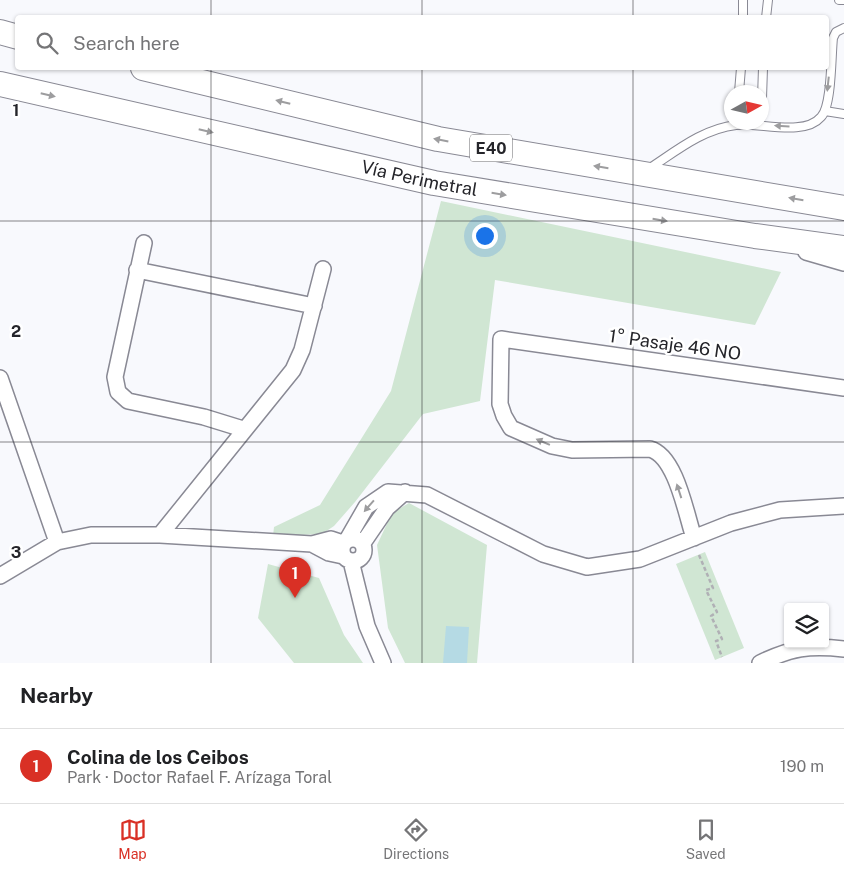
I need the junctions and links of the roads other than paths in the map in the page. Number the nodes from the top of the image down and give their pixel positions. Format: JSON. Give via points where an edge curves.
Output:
{"nodes":[{"id":1,"x":743,"y":0,"type":"edge"},
{"id":2,"x":768,"y":0,"type":"edge"},
{"id":3,"x":839,"y":0,"type":"edge"},
{"id":4,"x":844,"y":0,"type":"edge"},
{"id":5,"x":743,"y":15,"type":"edge"},
{"id":6,"x":766,"y":15,"type":"edge"},
{"id":7,"x":844,"y":28,"type":"edge"},
{"id":8,"x":0,"y":32,"type":"edge"},
{"id":9,"x":15,"y":36,"type":"edge"},
{"id":10,"x":151,"y":70,"type":"edge"},
{"id":11,"x":740,"y":70,"type":"edge"},
{"id":12,"x":763,"y":70,"type":"edge"},
{"id":13,"x":0,"y":84,"type":"edge"},
{"id":14,"x":740,"y":85,"type":"edge"},
{"id":15,"x":762,"y":85,"type":"edge"},
{"id":16,"x":825,"y":111,"type":"junction"},
{"id":17,"x":844,"y":114,"type":"edge"},
{"id":18,"x":769,"y":125,"type":"edge"},
{"id":19,"x":724,"y":127,"type":"edge"},
{"id":20,"x":642,"y":173,"type":"junction"},
{"id":21,"x":844,"y":208,"type":"edge"},
{"id":22,"x":755,"y":236,"type":"junction"},
{"id":23,"x":144,"y":243,"type":"dead end"},
{"id":24,"x":844,"y":248,"type":"edge"},
{"id":25,"x":844,"y":263,"type":"edge"},
{"id":26,"x":323,"y":269,"type":"dead end"},
{"id":27,"x":137,"y":270,"type":"junction"},
{"id":28,"x":314,"y":306,"type":"junction"},
{"id":29,"x":0,"y":378,"type":"edge"},
{"id":30,"x":844,"y":388,"type":"edge"},
{"id":31,"x":243,"y":429,"type":"junction"},
{"id":32,"x":405,"y":492,"type":"junction"},
{"id":33,"x":844,"y":506,"type":"edge"},
{"id":34,"x":160,"y":535,"type":"junction"},
{"id":35,"x":694,"y":538,"type":"junction"},
{"id":36,"x":57,"y":542,"type":"junction"},
{"id":37,"x":363,"y":543,"type":"junction"},
{"id":38,"x":346,"y":550,"type":"junction"},
{"id":39,"x":0,"y":576,"type":"edge"},
{"id":40,"x":844,"y":649,"type":"edge"},
{"id":41,"x":383,"y":663,"type":"edge"},
{"id":42,"x":760,"y":663,"type":"edge"}],
"edges":[{"from":1,"to":5,"type":"lane"},
{"from":2,"to":6,"type":"lane"},
{"from":3,"to":4,"type":"lane"},
{"from":7,"to":16,"type":"lane","one_way":true,"via":[[833,38]]},
{"from":8,"to":9,"type":"highway"},
{"from":20,"to":10,"type":"highway","number":"E40","one_way":true,"via":[[438,140]]},
{"from":11,"to":14,"type":"lane"},
{"from":12,"to":15,"type":"lane"},
{"from":13,"to":22,"type":"highway","name":"Vía Perimetral","one_way":true,"via":[[434,183]]},
{"from":16,"to":17,"type":"lane"},
{"from":16,"to":18,"type":"lane","one_way":true,"via":[[804,127]]},
{"from":19,"to":20,"type":"lane","via":[[707,132]]},
{"from":21,"to":20,"type":"highway","number":"E40","one_way":true},
{"from":22,"to":24,"type":"highway","name":"Vía Perimetral"},
{"from":22,"to":25,"type":"street"},
{"from":23,"to":27,"type":"street"},
{"from":26,"to":28,"type":"street"},
{"from":27,"to":28,"type":"street"},
{"from":27,"to":31,"type":"street","via":[[115,377],[118,392],[128,401]]},
{"from":28,"to":31,"type":"street","via":[[293,370]]},
{"from":29,"to":36,"type":"street"},
{"from":35,"to":30,"type":"street","name":"1° Pasaje 46 NO","one_way":true,"via":[[670,464],[662,454],[650,449],[572,450],[552,446],[511,428],[500,404],[501,339]]},
{"from":31,"to":34,"type":"street"},
{"from":32,"to":35,"type":"street","via":[[427,494],[542,554],[587,568],[640,559]]},
{"from":32,"to":37,"type":"street","via":[[386,508]]},
{"from":32,"to":38,"type":"street","one_way":true,"via":[[388,492],[366,507]]},
{"from":33,"to":35,"type":"street","via":[[780,510],[731,523]]},
{"from":34,"to":36,"type":"street","via":[[91,535]]},
{"from":34,"to":38,"type":"street","via":[[312,544],[329,553]]},
{"from":36,"to":39,"type":"street"},
{"from":37,"to":38,"type":"street","via":[[356,538]]},
{"from":37,"to":38,"type":"street","via":[[363,556]]},
{"from":38,"to":41,"type":"street","via":[[367,626]]},
{"from":40,"to":42,"type":"street","via":[[806,646],[785,651]]}]}
